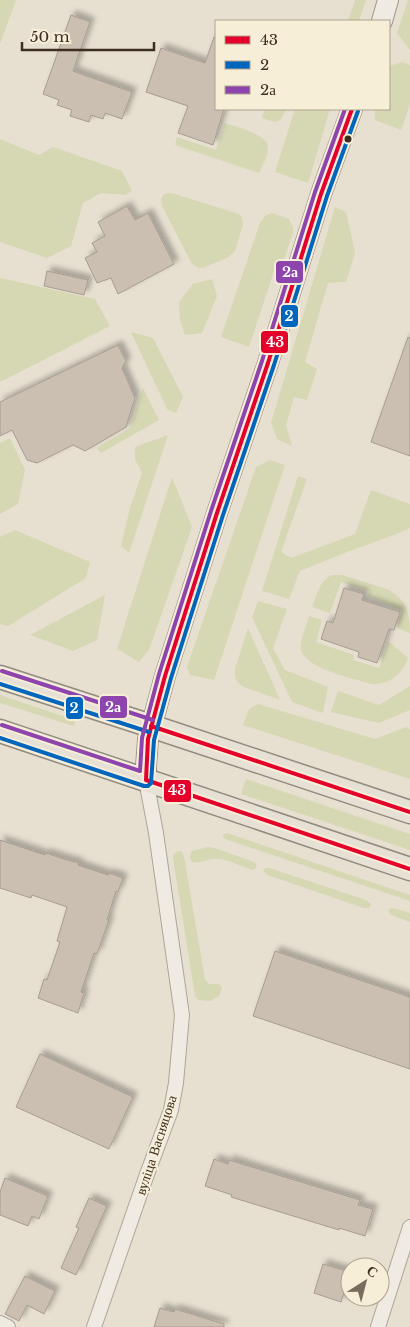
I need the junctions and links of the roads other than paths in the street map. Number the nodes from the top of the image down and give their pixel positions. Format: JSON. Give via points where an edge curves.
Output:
{"nodes":[{"id":1,"x":388,"y":0,"type":"edge"},
{"id":2,"x":382,"y":20,"type":"edge"},
{"id":3,"x":352,"y":110,"type":"edge"},
{"id":4,"x":0,"y":677,"type":"edge"},
{"id":5,"x":151,"y":726,"type":"junction"},
{"id":6,"x":0,"y":731,"type":"edge"},
{"id":7,"x":146,"y":780,"type":"junction"},
{"id":8,"x":410,"y":812,"type":"edge"},
{"id":9,"x":410,"y":869,"type":"edge"},
{"id":10,"x":410,"y":1227,"type":"edge"},
{"id":11,"x":0,"y":1323,"type":"edge"},
{"id":12,"x":8,"y":1327,"type":"edge"},
{"id":13,"x":94,"y":1327,"type":"edge"},
{"id":14,"x":378,"y":1327,"type":"edge"}],
"edges":[{"from":1,"to":2,"type":"main road"},
{"from":3,"to":5,"type":"main road","via":[[217,513]]},
{"from":4,"to":5,"type":"main road"},
{"from":5,"to":7,"type":"main road"},
{"from":5,"to":8,"type":"main road"},
{"from":6,"to":7,"type":"main road"},
{"from":7,"to":9,"type":"main road"},
{"from":7,"to":13,"type":"street","name":"вуліца Васняцова","via":[[182,1015],[176,1084],[170,1110]]},
{"from":10,"to":14,"type":"street"},
{"from":11,"to":12,"type":"street"}]}
